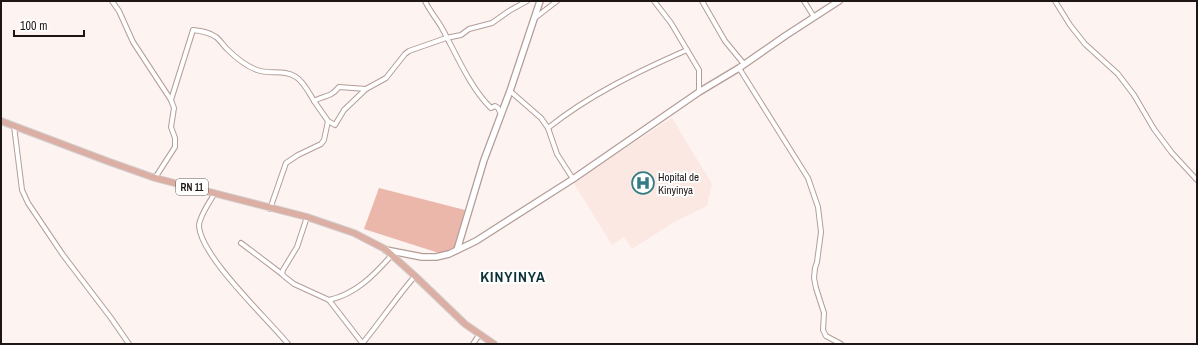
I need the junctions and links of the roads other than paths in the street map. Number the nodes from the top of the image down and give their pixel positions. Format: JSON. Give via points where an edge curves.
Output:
{"nodes":[{"id":1,"x":112,"y":1,"type":"edge"},
{"id":2,"x":425,"y":1,"type":"edge"},
{"id":3,"x":527,"y":1,"type":"edge"},
{"id":4,"x":540,"y":1,"type":"edge"},
{"id":5,"x":557,"y":1,"type":"edge"},
{"id":6,"x":654,"y":1,"type":"edge"},
{"id":7,"x":702,"y":1,"type":"edge"},
{"id":8,"x":804,"y":1,"type":"edge"},
{"id":9,"x":839,"y":1,"type":"edge"},
{"id":10,"x":1055,"y":1,"type":"edge"},
{"id":11,"x":814,"y":17,"type":"junction"},
{"id":12,"x":535,"y":18,"type":"junction"},
{"id":13,"x":446,"y":38,"type":"junction"},
{"id":14,"x":687,"y":50,"type":"junction"},
{"id":15,"x":741,"y":66,"type":"junction"},
{"id":16,"x":366,"y":89,"type":"junction"},
{"id":17,"x":510,"y":91,"type":"junction"},
{"id":18,"x":699,"y":92,"type":"junction"},
{"id":19,"x":171,"y":100,"type":"junction"},
{"id":20,"x":314,"y":101,"type":"junction"},
{"id":21,"x":501,"y":114,"type":"junction"},
{"id":22,"x":1,"y":121,"type":"edge"},
{"id":23,"x":328,"y":121,"type":"junction"},
{"id":24,"x":14,"y":126,"type":"junction"},
{"id":25,"x":548,"y":128,"type":"junction"},
{"id":26,"x":155,"y":178,"type":"junction"},
{"id":27,"x":573,"y":179,"type":"junction"},
{"id":28,"x":1197,"y":180,"type":"edge"},
{"id":29,"x":215,"y":193,"type":"junction"},
{"id":30,"x":270,"y":209,"type":"junction"},
{"id":31,"x":308,"y":217,"type":"junction"},
{"id":32,"x":241,"y":243,"type":"dead end"},
{"id":33,"x":385,"y":249,"type":"junction"},
{"id":34,"x":458,"y":250,"type":"junction"},
{"id":35,"x":391,"y":256,"type":"junction"},
{"id":36,"x":282,"y":274,"type":"junction"},
{"id":37,"x":414,"y":276,"type":"junction"},
{"id":38,"x":329,"y":300,"type":"junction"},
{"id":39,"x":479,"y":335,"type":"junction"},
{"id":40,"x":129,"y":344,"type":"edge"},
{"id":41,"x":288,"y":344,"type":"edge"},
{"id":42,"x":362,"y":344,"type":"edge"},
{"id":43,"x":473,"y":344,"type":"edge"},
{"id":44,"x":494,"y":344,"type":"edge"},
{"id":45,"x":841,"y":344,"type":"edge"}],
"edges":[{"from":1,"to":19,"type":"street","via":[[133,42]]},
{"from":2,"to":13,"type":"street"},
{"from":3,"to":13,"type":"street","via":[[492,23]]},
{"from":4,"to":12,"type":"main road"},
{"from":5,"to":12,"type":"street"},
{"from":6,"to":14,"type":"street"},
{"from":7,"to":15,"type":"street"},
{"from":8,"to":11,"type":"street"},
{"from":9,"to":11,"type":"main road"},
{"from":10,"to":28,"type":"street","via":[[1085,44],[1118,74],[1154,129]]},
{"from":11,"to":15,"type":"main road"},
{"from":12,"to":17,"type":"main road"},
{"from":13,"to":16,"type":"street","via":[[409,51],[386,78]]},
{"from":13,"to":21,"type":"street","via":[[481,96],[491,108],[498,108]]},
{"from":14,"to":18,"type":"street","via":[[699,70]]},
{"from":14,"to":25,"type":"street","via":[[595,96]]},
{"from":15,"to":18,"type":"main road"},
{"from":15,"to":45,"type":"street","via":[[808,178],[818,208],[821,232],[814,278],[824,313],[823,330],[826,336]]},
{"from":16,"to":20,"type":"street","via":[[339,87],[333,95]]},
{"from":16,"to":23,"type":"street","via":[[344,110],[335,125]]},
{"from":17,"to":21,"type":"main road"},
{"from":17,"to":25,"type":"street","via":[[541,118]]},
{"from":18,"to":27,"type":"main road"},
{"from":19,"to":20,"type":"street","via":[[193,30],[217,38],[232,54],[256,70],[295,76]]},
{"from":19,"to":26,"type":"street","via":[[174,108],[171,128],[175,147]]},
{"from":20,"to":23,"type":"street"},
{"from":21,"to":34,"type":"main road","via":[[484,160]]},
{"from":22,"to":24,"type":"main road","number":"RN 11"},
{"from":23,"to":30,"type":"street","via":[[321,144],[286,163]]},
{"from":24,"to":26,"type":"main road","number":"RN 11"},
{"from":24,"to":40,"type":"street","via":[[22,190],[28,203]]},
{"from":25,"to":27,"type":"street","via":[[557,154]]},
{"from":26,"to":29,"type":"main road","number":"RN 11"},
{"from":27,"to":34,"type":"main road"},
{"from":29,"to":30,"type":"main road","number":"RN 11"},
{"from":29,"to":41,"type":"street","via":[[199,224],[210,254]]},
{"from":30,"to":31,"type":"main road","number":"RN 11"},
{"from":31,"to":33,"type":"main road","number":"RN 11","via":[[354,233]]},
{"from":31,"to":36,"type":"street","via":[[297,247]]},
{"from":32,"to":36,"type":"street"},
{"from":33,"to":34,"type":"main road","via":[[422,257],[443,256]]},
{"from":33,"to":35,"type":"main road","number":"RN 11"},
{"from":35,"to":37,"type":"main road","number":"RN 11"},
{"from":35,"to":38,"type":"street","via":[[373,277],[341,297]]},
{"from":36,"to":38,"type":"street","via":[[294,284]]},
{"from":37,"to":39,"type":"main road","number":"RN 11","via":[[456,317]]},
{"from":37,"to":42,"type":"street"},
{"from":38,"to":42,"type":"street"},
{"from":39,"to":43,"type":"street"},
{"from":39,"to":44,"type":"main road","number":"RN 11"}]}
